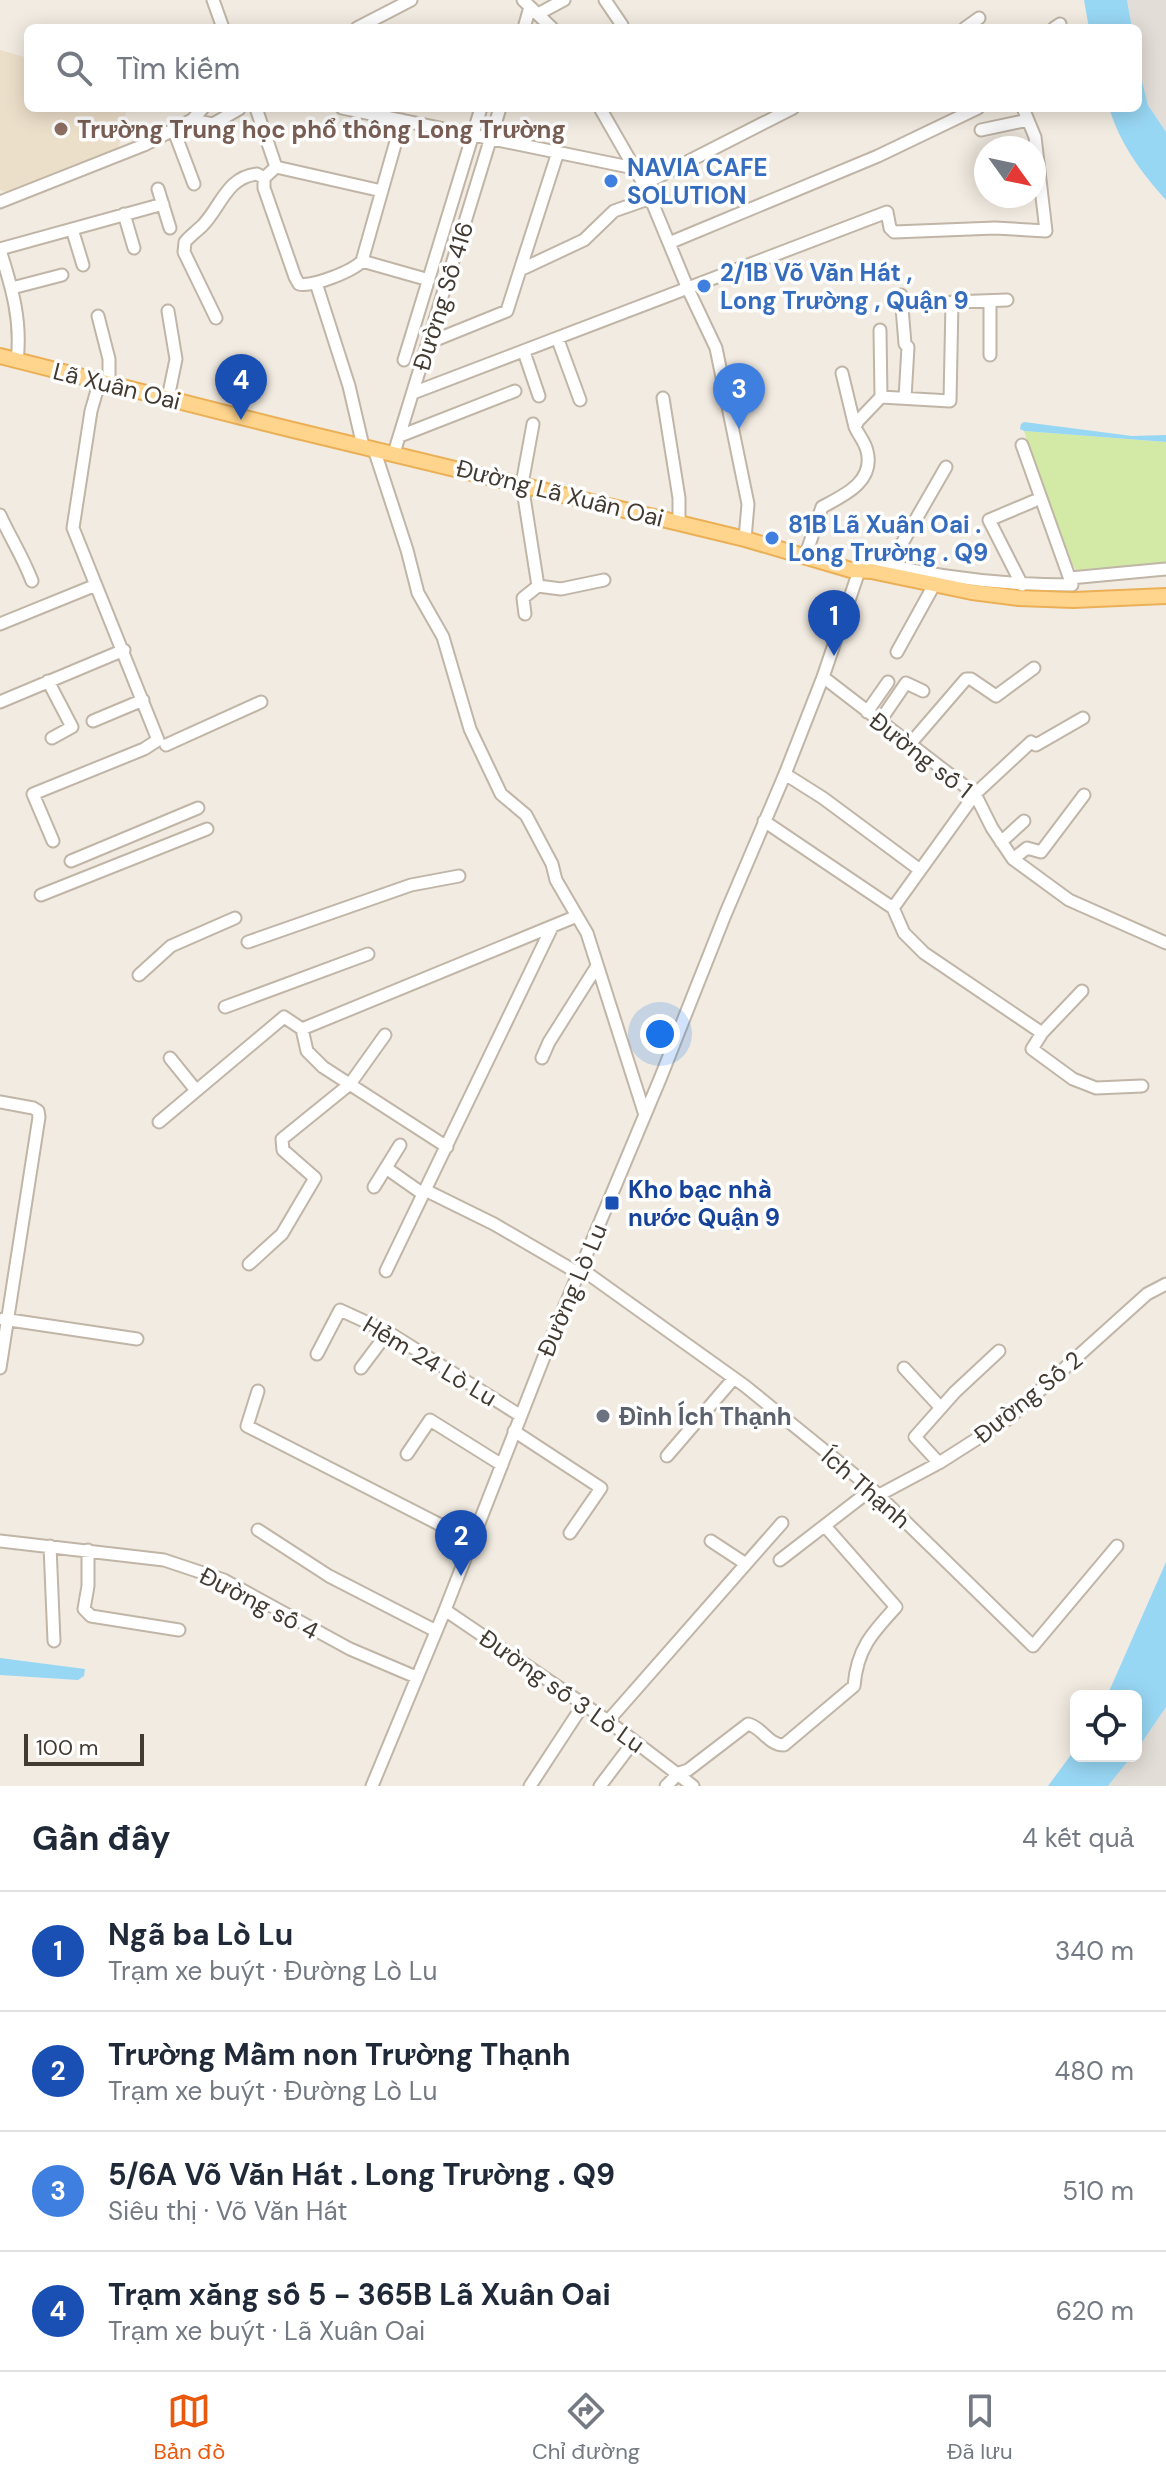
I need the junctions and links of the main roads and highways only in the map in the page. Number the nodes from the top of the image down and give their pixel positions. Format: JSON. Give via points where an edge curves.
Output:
{"nodes":[{"id":1,"x":0,"y":356,"type":"edge"},
{"id":2,"x":369,"y":447,"type":"joint"},
{"id":3,"x":1166,"y":596,"type":"edge"}],
"edges":[{"from":1,"to":2,"type":"main road","name":"Lã Xuân Oai"},
{"from":2,"to":3,"type":"main road","name":"Đường Lã Xuân Oai","via":[[859,571],[972,592],[1046,599]]}]}
